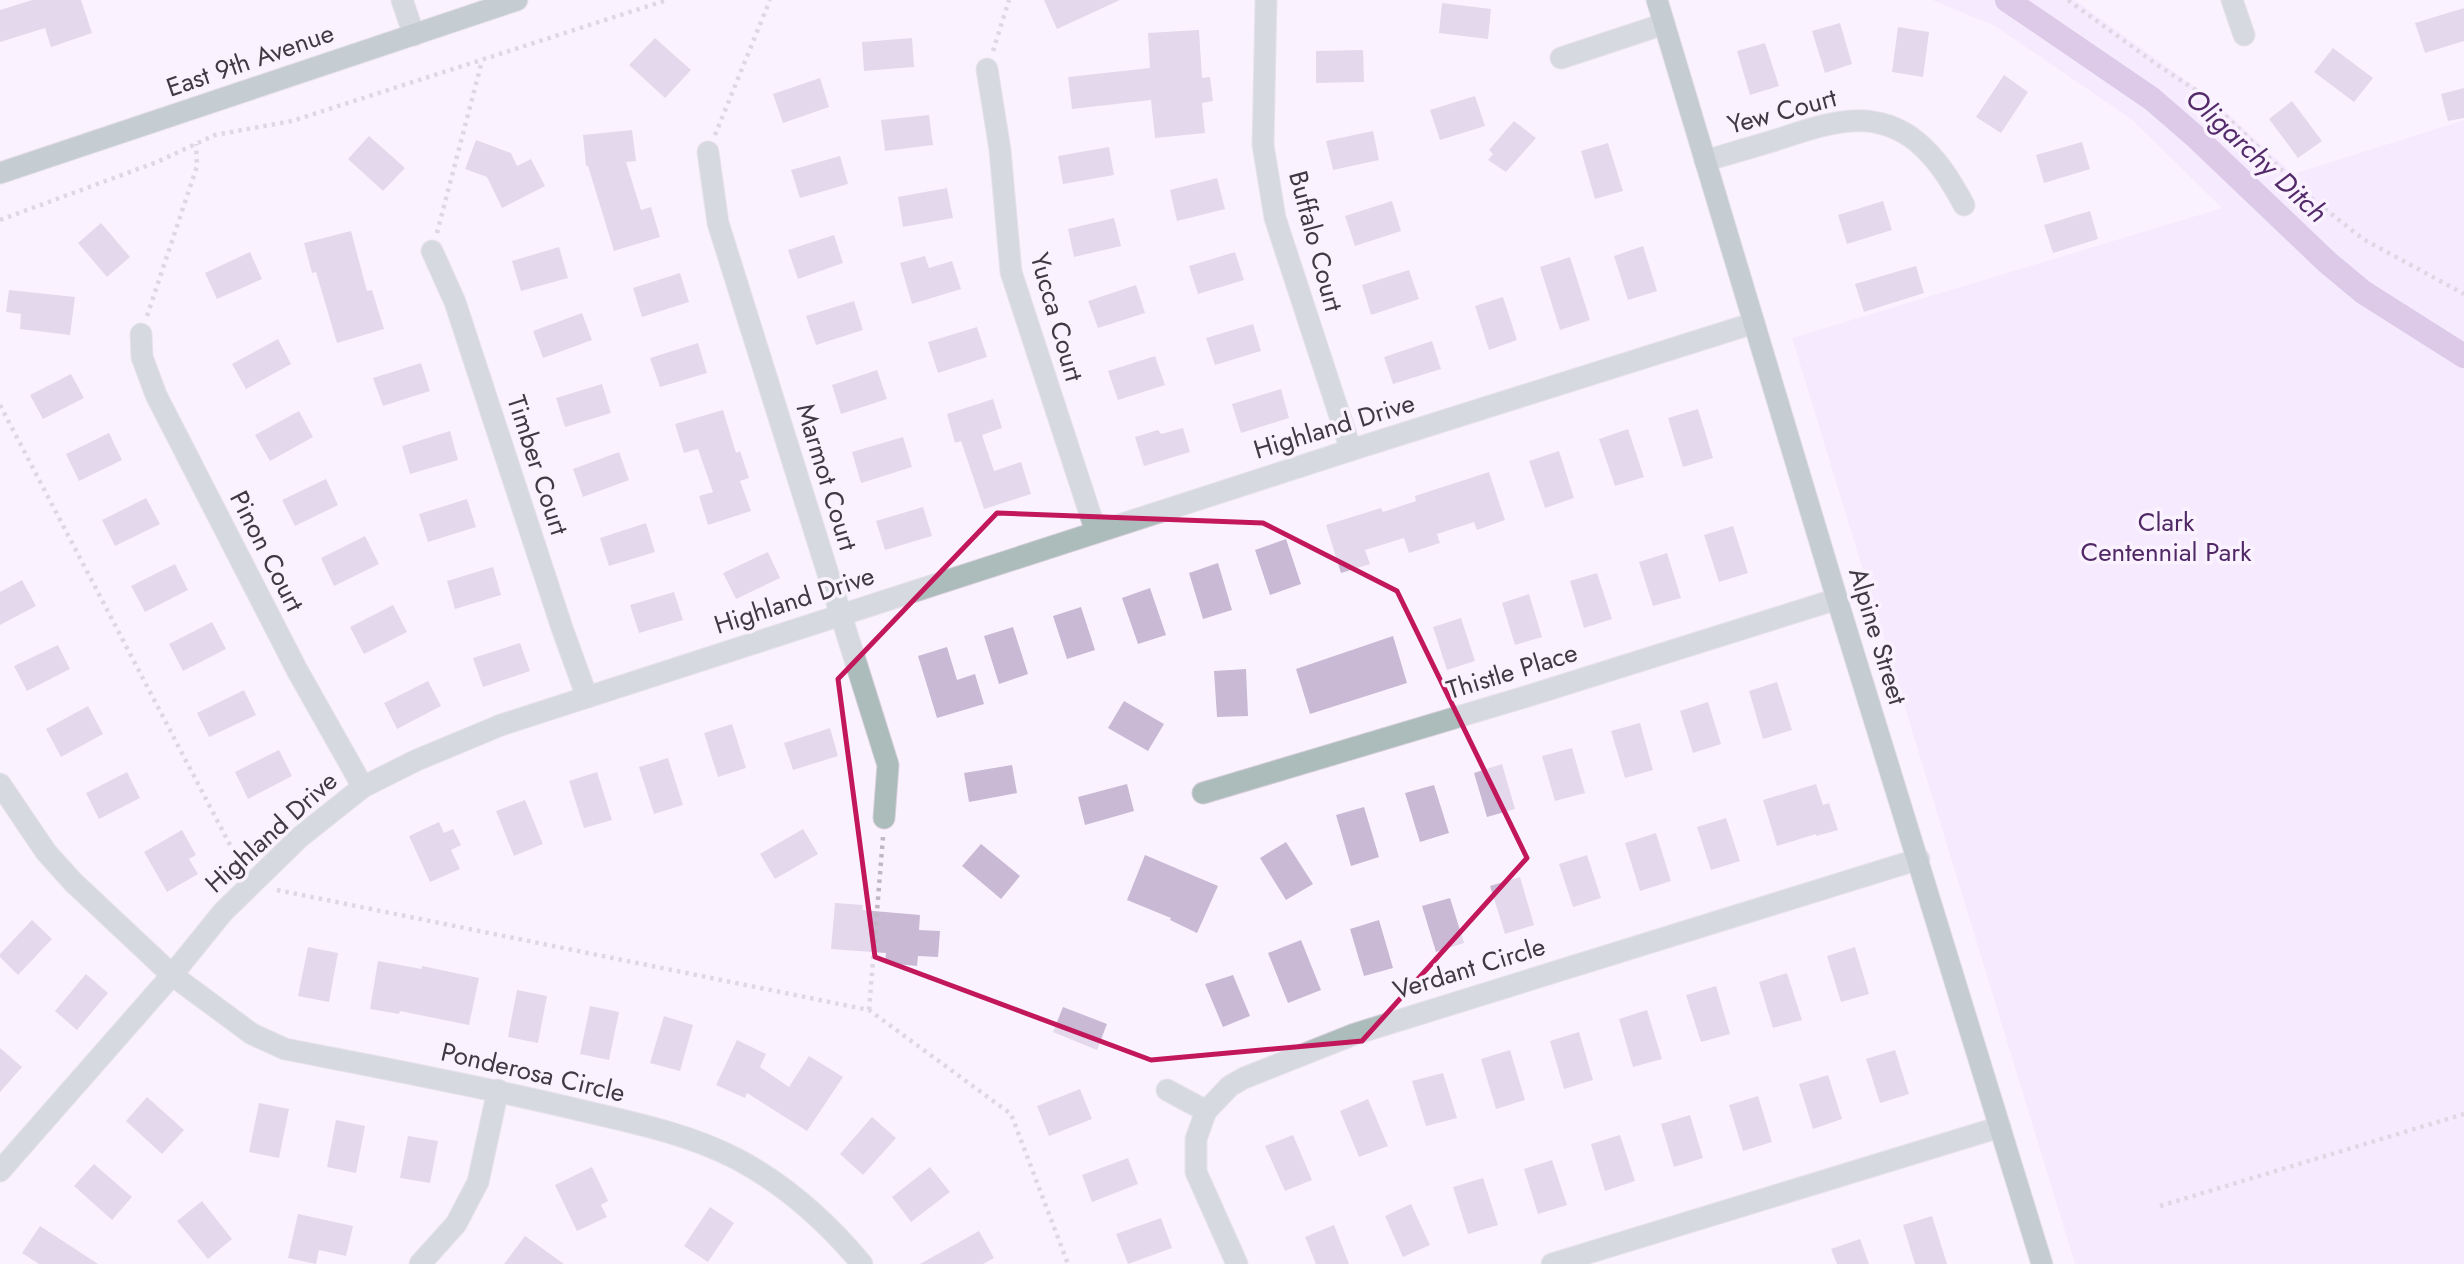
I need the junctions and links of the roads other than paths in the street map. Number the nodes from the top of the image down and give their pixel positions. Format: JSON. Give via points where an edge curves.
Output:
{"nodes":[{"id":1,"x":402,"y":0,"type":"edge"},
{"id":2,"x":517,"y":0,"type":"edge"},
{"id":3,"x":1266,"y":0,"type":"edge"},
{"id":4,"x":1657,"y":0,"type":"edge"},
{"id":5,"x":2232,"y":0,"type":"edge"},
{"id":6,"x":1664,"y":24,"type":"junction"},
{"id":7,"x":414,"y":35,"type":"junction"},
{"id":8,"x":2245,"y":35,"type":"dead end"},
{"id":9,"x":1561,"y":58,"type":"dead end"},
{"id":10,"x":987,"y":69,"type":"road end"},
{"id":11,"x":708,"y":152,"type":"road end"},
{"id":12,"x":1705,"y":161,"type":"junction"},
{"id":13,"x":0,"y":173,"type":"edge"},
{"id":14,"x":1964,"y":205,"type":"dead end"},
{"id":15,"x":432,"y":251,"type":"road end"},
{"id":16,"x":1754,"y":323,"type":"junction"},
{"id":17,"x":141,"y":334,"type":"road end"},
{"id":18,"x":1351,"y":450,"type":"junction"},
{"id":19,"x":1096,"y":532,"type":"junction"},
{"id":20,"x":1837,"y":599,"type":"junction"},
{"id":21,"x":841,"y":614,"type":"junction"},
{"id":22,"x":587,"y":697,"type":"junction"},
{"id":23,"x":0,"y":785,"type":"edge"},
{"id":24,"x":363,"y":787,"type":"junction"},
{"id":25,"x":1203,"y":793,"type":"dead end"},
{"id":26,"x":884,"y":818,"type":"road end"},
{"id":27,"x":1919,"y":859,"type":"junction"},
{"id":28,"x":172,"y":975,"type":"junction"},
{"id":29,"x":498,"y":1090,"type":"junction"},
{"id":30,"x":1167,"y":1090,"type":"dead end"},
{"id":31,"x":1206,"y":1111,"type":"junction"},
{"id":32,"x":2000,"y":1128,"type":"junction"},
{"id":33,"x":0,"y":1171,"type":"edge"},
{"id":34,"x":420,"y":1264,"type":"edge"},
{"id":35,"x":862,"y":1264,"type":"edge"},
{"id":36,"x":1237,"y":1264,"type":"edge"},
{"id":37,"x":1552,"y":1264,"type":"edge"},
{"id":38,"x":2042,"y":1264,"type":"edge"}],
"edges":[{"from":1,"to":7,"type":"street"},
{"from":2,"to":7,"type":"street","name":"East 9th Avenue"},
{"from":3,"to":18,"type":"street","name":"Buffalo Court","via":[[1263,145],[1275,218]]},
{"from":4,"to":6,"type":"street","name":"Alpine Street"},
{"from":5,"to":8,"type":"street"},
{"from":6,"to":9,"type":"street"},
{"from":6,"to":12,"type":"street","name":"Alpine Street"},
{"from":7,"to":13,"type":"street","name":"East 9th Avenue"},
{"from":10,"to":19,"type":"street","name":"Yucca Court","via":[[1011,272]]},
{"from":11,"to":21,"type":"street","name":"Marmot Court","via":[[719,223]]},
{"from":12,"to":14,"type":"street","name":"Yew Court","via":[[1834,121],[1863,120],[1891,127],[1916,141],[1946,173]]},
{"from":12,"to":16,"type":"street","name":"Alpine Street"},
{"from":15,"to":22,"type":"street","name":"Timber Court","via":[[455,302]]},
{"from":16,"to":18,"type":"street","name":"Highland Drive"},
{"from":16,"to":20,"type":"street","name":"Alpine Street"},
{"from":17,"to":24,"type":"street","name":"Pinon Court","via":[[142,357],[156,395],[297,670]]},
{"from":18,"to":19,"type":"street","name":"Highland Drive"},
{"from":19,"to":21,"type":"street","name":"Highland Drive"},
{"from":20,"to":25,"type":"street","name":"Thistle Place"},
{"from":20,"to":27,"type":"street","name":"Alpine Street"},
{"from":21,"to":22,"type":"street","name":"Highland Drive"},
{"from":21,"to":26,"type":"street","name":"Marmot Court","via":[[888,765]]},
{"from":22,"to":24,"type":"street","name":"Highland Drive","via":[[501,725]]},
{"from":23,"to":28,"type":"street","name":"Ponderosa Circle","via":[[73,883]]},
{"from":24,"to":28,"type":"street","name":"Highland Drive","via":[[300,837],[223,912]]},
{"from":27,"to":31,"type":"street","name":"Verdant Circle","via":[[1354,1034],[1244,1078]]},
{"from":27,"to":32,"type":"street","name":"Alpine Street"},
{"from":28,"to":29,"type":"street","name":"Ponderosa Circle","via":[[252,1034],[285,1049]]},
{"from":28,"to":33,"type":"street","name":"Highland Drive"},
{"from":29,"to":34,"type":"street","via":[[478,1182],[456,1224]]},
{"from":29,"to":35,"type":"street","name":"Ponderosa Circle","via":[[670,1131],[737,1159],[798,1199]]},
{"from":30,"to":31,"type":"street"},
{"from":31,"to":36,"type":"street","name":"Verdant Circle","via":[[1196,1139],[1196,1172]]},
{"from":32,"to":37,"type":"street"},
{"from":32,"to":38,"type":"street","name":"Alpine Street"}]}
